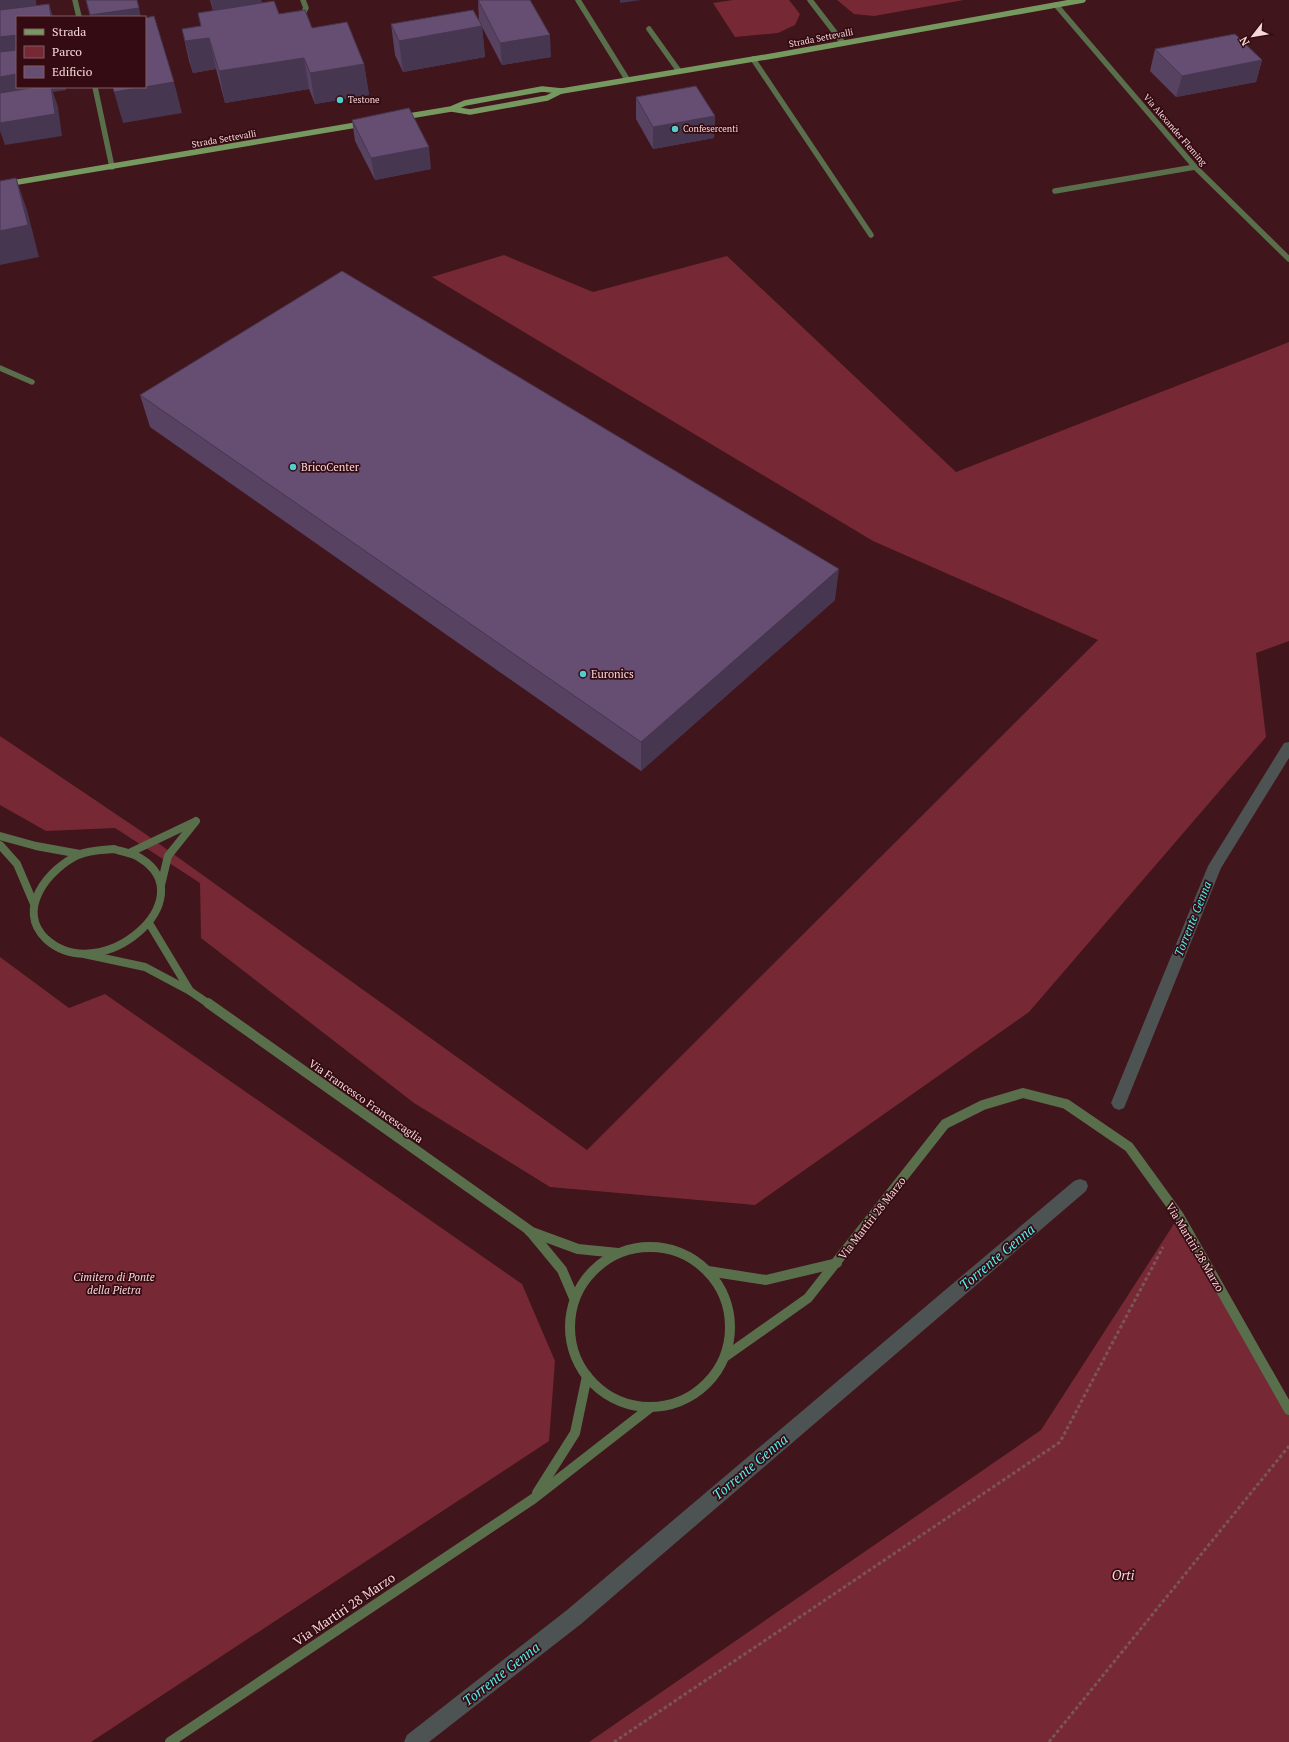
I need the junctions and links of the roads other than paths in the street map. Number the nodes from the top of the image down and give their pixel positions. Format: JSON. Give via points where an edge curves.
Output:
{"nodes":[{"id":1,"x":75,"y":0,"type":"edge"},
{"id":2,"x":303,"y":0,"type":"edge"},
{"id":3,"x":578,"y":0,"type":"edge"},
{"id":4,"x":810,"y":0,"type":"edge"},
{"id":5,"x":1083,"y":0,"type":"edge"},
{"id":6,"x":1056,"y":5,"type":"junction"},
{"id":7,"x":79,"y":16,"type":"edge"},
{"id":8,"x":292,"y":21,"type":"edge"},
{"id":9,"x":649,"y":29,"type":"dead end"},
{"id":10,"x":843,"y":43,"type":"junction"},
{"id":11,"x":753,"y":59,"type":"junction"},
{"id":12,"x":679,"y":71,"type":"junction"},
{"id":13,"x":627,"y":80,"type":"junction"},
{"id":14,"x":94,"y":88,"type":"edge"},
{"id":15,"x":562,"y":91,"type":"junction"},
{"id":16,"x":451,"y":109,"type":"junction"},
{"id":17,"x":399,"y":118,"type":"edge"},
{"id":18,"x":370,"y":123,"type":"edge"},
{"id":19,"x":112,"y":167,"type":"junction"},
{"id":20,"x":1195,"y":167,"type":"junction"},
{"id":21,"x":0,"y":185,"type":"edge"},
{"id":22,"x":1055,"y":192,"type":"dead end"},
{"id":23,"x":871,"y":235,"type":"dead end"},
{"id":24,"x":1289,"y":259,"type":"edge"},
{"id":25,"x":0,"y":368,"type":"edge"},
{"id":26,"x":32,"y":382,"type":"dead end"},
{"id":27,"x":0,"y":836,"type":"edge"},
{"id":28,"x":0,"y":844,"type":"edge"},
{"id":29,"x":131,"y":852,"type":"junction"},
{"id":30,"x":80,"y":854,"type":"junction"},
{"id":31,"x":161,"y":884,"type":"junction"},
{"id":32,"x":34,"y":904,"type":"junction"},
{"id":33,"x":149,"y":923,"type":"junction"},
{"id":34,"x":84,"y":954,"type":"junction"},
{"id":35,"x":190,"y":991,"type":"junction"},
{"id":36,"x":528,"y":1230,"type":"junction"},
{"id":37,"x":618,"y":1253,"type":"junction"},
{"id":38,"x":836,"y":1263,"type":"junction"},
{"id":39,"x":708,"y":1271,"type":"junction"},
{"id":40,"x":574,"y":1298,"type":"junction"},
{"id":41,"x":726,"y":1356,"type":"junction"},
{"id":42,"x":587,"y":1376,"type":"junction"},
{"id":43,"x":650,"y":1407,"type":"junction"},
{"id":44,"x":1289,"y":1410,"type":"edge"},
{"id":45,"x":533,"y":1499,"type":"junction"},
{"id":46,"x":170,"y":1742,"type":"edge"}],
"edges":[{"from":1,"to":7,"type":"street"},
{"from":2,"to":8,"type":"street","via":[[306,8],[300,20]]},
{"from":3,"to":13,"type":"street"},
{"from":4,"to":10,"type":"street"},
{"from":5,"to":6,"type":"main road","name":"Strada Settevalli"},
{"from":6,"to":10,"type":"main road","name":"Strada Settevalli"},
{"from":6,"to":20,"type":"street","name":"Via Alexander Fleming"},
{"from":9,"to":12,"type":"street"},
{"from":10,"to":11,"type":"main road","name":"Strada Settevalli"},
{"from":11,"to":12,"type":"main road","name":"Strada Settevalli"},
{"from":11,"to":23,"type":"street"},
{"from":12,"to":13,"type":"main road","name":"Strada Settevalli"},
{"from":13,"to":15,"type":"main road","name":"Strada Settevalli"},
{"from":14,"to":19,"type":"street"},
{"from":15,"to":16,"type":"main road","name":"Strada Settevalli","via":[[542,89],[465,103]]},
{"from":15,"to":16,"type":"main road","name":"Strada Settevalli","via":[[547,98],[470,112]]},
{"from":16,"to":17,"type":"main road","name":"Strada Settevalli"},
{"from":18,"to":19,"type":"main road","name":"Strada Settevalli"},
{"from":19,"to":21,"type":"main road","name":"Strada Settevalli"},
{"from":20,"to":22,"type":"street"},
{"from":20,"to":24,"type":"street","name":"Via Alexander Fleming"},
{"from":25,"to":26,"type":"street"},
{"from":27,"to":30,"type":"street","name":"Via Francesco Francescaglia"},
{"from":28,"to":32,"type":"street","name":"Via Francesco Francescaglia","via":[[17,864]]},
{"from":29,"to":30,"type":"street","name":"Via Francesco Francescaglia","via":[[114,849]]},
{"from":29,"to":31,"type":"street","name":"Via Francesco Francescaglia","via":[[145,860],[155,871]]},
{"from":29,"to":31,"type":"street","via":[[196,821],[168,856]]},
{"from":30,"to":32,"type":"street","name":"Via Francesco Francescaglia","via":[[63,863],[49,875],[39,889]]},
{"from":31,"to":33,"type":"street","name":"Via Francesco Francescaglia","via":[[161,898],[157,911]]},
{"from":32,"to":34,"type":"street","name":"Via Francesco Francescaglia","via":[[34,919],[40,933],[51,944],[66,951]]},
{"from":33,"to":34,"type":"street","name":"Via Francesco Francescaglia","via":[[137,936],[121,945],[103,952]]},
{"from":33,"to":35,"type":"street","name":"Via Francesco Francescaglia"},
{"from":34,"to":35,"type":"street","name":"Via Francesco Francescaglia","via":[[144,967]]},
{"from":35,"to":36,"type":"street","name":"Via Francesco Francescaglia"},
{"from":36,"to":37,"type":"street","name":"Via Francesco Francescaglia","via":[[578,1249]]},
{"from":36,"to":40,"type":"street","name":"Via Francesco Francescaglia","via":[[562,1270]]},
{"from":37,"to":39,"type":"street","name":"Via Martiri 28 Marzo","via":[[642,1248],[666,1248],[689,1257]]},
{"from":37,"to":40,"type":"street","name":"Via Martiri 28 Marzo","via":[[600,1264],[585,1280]]},
{"from":38,"to":39,"type":"street","name":"Via Martiri 28 Marzo","via":[[766,1280]]},
{"from":38,"to":41,"type":"street","name":"Via Martiri 28 Marzo","via":[[808,1298]]},
{"from":38,"to":44,"type":"street","name":"Via Martiri 28 Marzo","via":[[945,1124],[982,1105],[1023,1093],[1066,1104],[1129,1147],[1179,1216]]},
{"from":39,"to":41,"type":"street","name":"Via Martiri 28 Marzo","via":[[722,1289],[730,1311],[731,1334]]},
{"from":40,"to":42,"type":"street","name":"Via Martiri 28 Marzo","via":[[569,1325],[573,1352]]},
{"from":41,"to":43,"type":"street","name":"Via Martiri 28 Marzo","via":[[714,1376],[696,1393],[675,1404]]},
{"from":42,"to":43,"type":"street","name":"Via Martiri 28 Marzo","via":[[604,1393],[626,1403]]},
{"from":42,"to":45,"type":"street","name":"Via Martiri 28 Marzo","via":[[575,1433]]},
{"from":43,"to":45,"type":"street","name":"Via Martiri 28 Marzo"},
{"from":45,"to":46,"type":"street","name":"Via Martiri 28 Marzo"}]}
